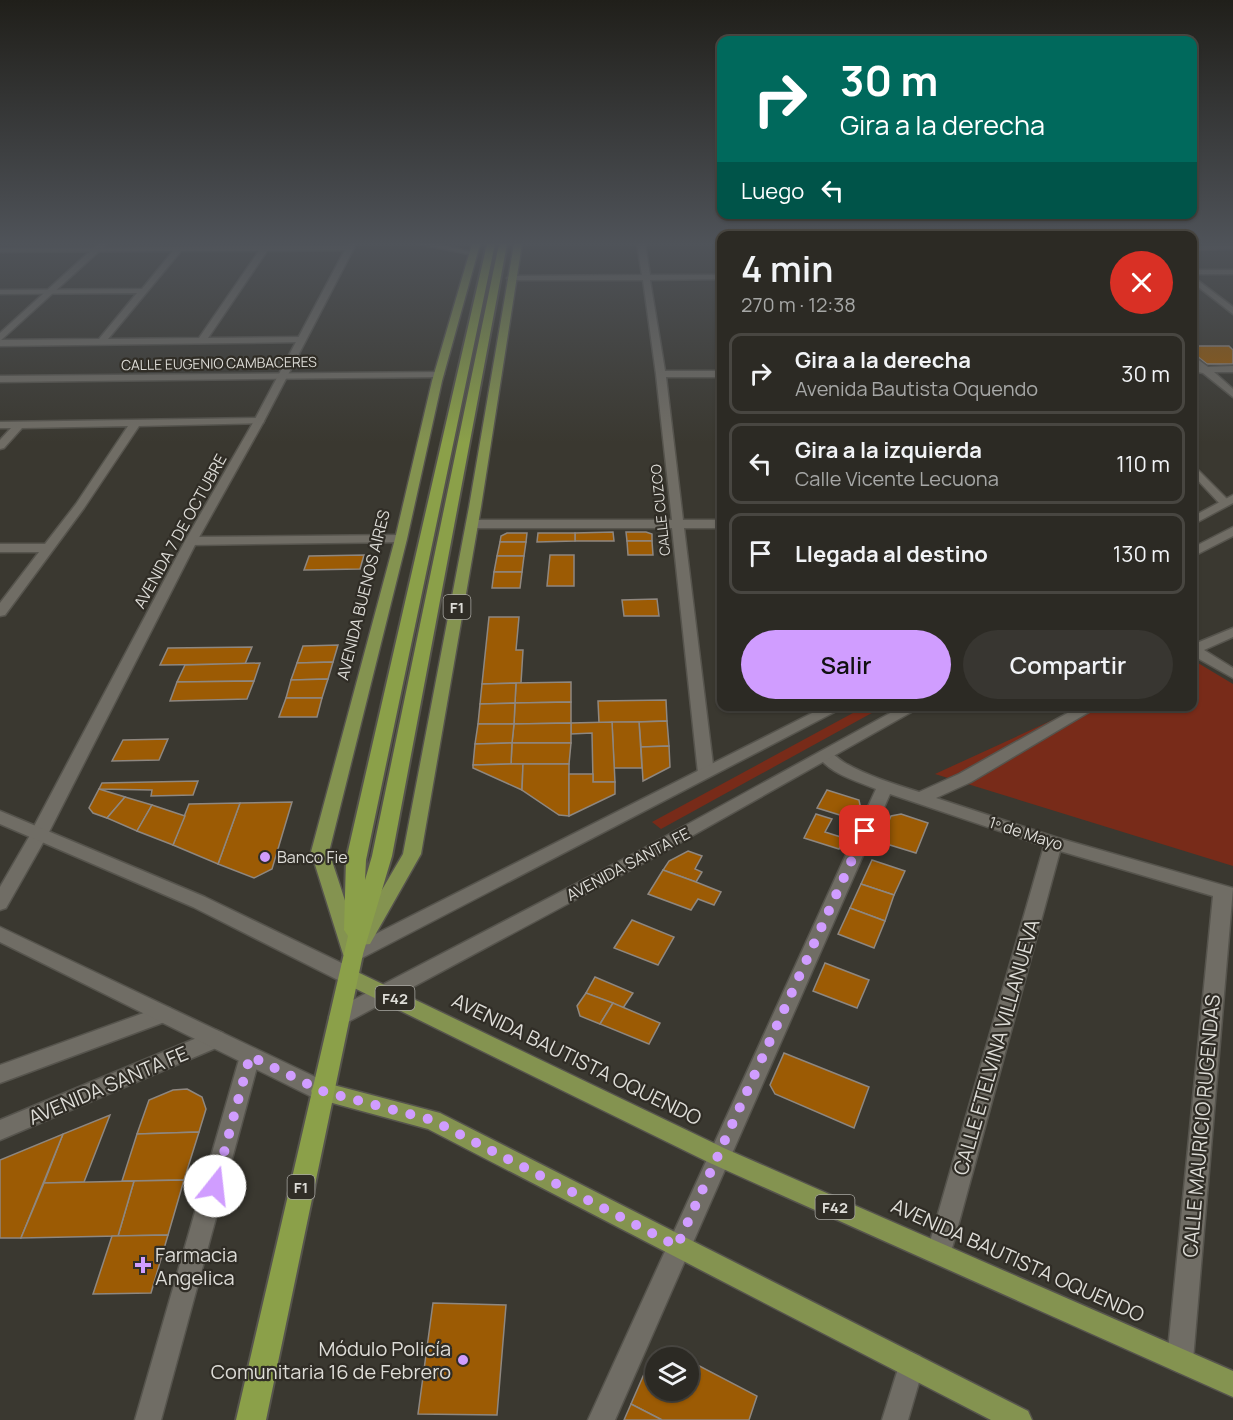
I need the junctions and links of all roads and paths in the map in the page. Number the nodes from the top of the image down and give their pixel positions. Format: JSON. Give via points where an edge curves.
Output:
{"nodes":[{"id":1,"x":31,"y":310,"type":"edge"},
{"id":2,"x":128,"y":310,"type":"edge"},
{"id":3,"x":223,"y":310,"type":"edge"},
{"id":4,"x":316,"y":310,"type":"edge"},
{"id":5,"x":457,"y":310,"type":"edge"},
{"id":6,"x":476,"y":310,"type":"edge"},
{"id":7,"x":490,"y":310,"type":"edge"},
{"id":8,"x":506,"y":310,"type":"edge"},
{"id":9,"x":650,"y":310,"type":"edge"},
{"id":10,"x":0,"y":338,"type":"edge"},
{"id":11,"x":301,"y":340,"type":"junction"},
{"id":12,"x":102,"y":341,"type":"junction"},
{"id":13,"x":202,"y":341,"type":"junction"},
{"id":14,"x":0,"y":343,"type":"edge"},
{"id":15,"x":1197,"y":362,"type":"edge"},
{"id":16,"x":1233,"y":369,"type":"edge"},
{"id":17,"x":1197,"y":370,"type":"edge"},
{"id":18,"x":1206,"y":370,"type":"junction"},
{"id":19,"x":439,"y":374,"type":"junction"},
{"id":20,"x":661,"y":374,"type":"junction"},
{"id":21,"x":717,"y":374,"type":"edge"},
{"id":22,"x":281,"y":376,"type":"junction"},
{"id":23,"x":0,"y":379,"type":"edge"},
{"id":24,"x":1233,"y":394,"type":"edge"},
{"id":25,"x":259,"y":421,"type":"junction"},
{"id":26,"x":136,"y":422,"type":"junction"},
{"id":27,"x":20,"y":424,"type":"junction"},
{"id":28,"x":0,"y":425,"type":"edge"},
{"id":29,"x":0,"y":446,"type":"edge"},
{"id":30,"x":1197,"y":472,"type":"edge"},
{"id":31,"x":1229,"y":501,"type":"edge"},
{"id":32,"x":1197,"y":519,"type":"edge"},
{"id":33,"x":472,"y":524,"type":"junction"},
{"id":34,"x":717,"y":524,"type":"edge"},
{"id":35,"x":677,"y":525,"type":"junction"},
{"id":36,"x":1233,"y":531,"type":"edge"},
{"id":37,"x":401,"y":539,"type":"junction"},
{"id":38,"x":191,"y":541,"type":"junction"},
{"id":39,"x":0,"y":548,"type":"edge"},
{"id":40,"x":49,"y":548,"type":"junction"},
{"id":41,"x":1197,"y":550,"type":"edge"},
{"id":42,"x":0,"y":612,"type":"edge"},
{"id":43,"x":1233,"y":632,"type":"edge"},
{"id":44,"x":1197,"y":648,"type":"edge"},
{"id":45,"x":1197,"y":652,"type":"edge"},
{"id":46,"x":1233,"y":674,"type":"edge"},
{"id":47,"x":829,"y":711,"type":"edge"},
{"id":48,"x":906,"y":711,"type":"edge"},
{"id":49,"x":1083,"y":711,"type":"edge"},
{"id":50,"x":826,"y":756,"type":"junction"},
{"id":51,"x":706,"y":773,"type":"junction"},
{"id":52,"x":885,"y":787,"type":"junction"},
{"id":53,"x":922,"y":798,"type":"junction"},
{"id":54,"x":0,"y":817,"type":"edge"},
{"id":55,"x":39,"y":834,"type":"junction"},
{"id":56,"x":1054,"y":843,"type":"junction"},
{"id":57,"x":1228,"y":893,"type":"edge"},
{"id":58,"x":0,"y":903,"type":"edge"},
{"id":59,"x":0,"y":934,"type":"edge"},
{"id":60,"x":351,"y":965,"type":"junction"},
{"id":61,"x":384,"y":992,"type":"junction"},
{"id":62,"x":163,"y":1014,"type":"junction"},
{"id":63,"x":339,"y":1017,"type":"junction"},
{"id":64,"x":216,"y":1039,"type":"junction"},
{"id":65,"x":250,"y":1056,"type":"junction"},
{"id":66,"x":0,"y":1074,"type":"edge"},
{"id":67,"x":322,"y":1091,"type":"junction"},
{"id":68,"x":0,"y":1130,"type":"edge"},
{"id":69,"x":718,"y":1156,"type":"junction"},
{"id":70,"x":677,"y":1246,"type":"junction"},
{"id":71,"x":939,"y":1252,"type":"junction"},
{"id":72,"x":1179,"y":1360,"type":"junction"},
{"id":73,"x":910,"y":1365,"type":"junction"},
{"id":74,"x":1233,"y":1384,"type":"edge"},
{"id":75,"x":148,"y":1420,"type":"edge"},
{"id":76,"x":251,"y":1420,"type":"edge"},
{"id":77,"x":601,"y":1420,"type":"edge"},
{"id":78,"x":895,"y":1420,"type":"edge"},
{"id":79,"x":1019,"y":1420,"type":"edge"}],
"edges":[{"from":1,"to":10,"type":"street"},
{"from":2,"to":12,"type":"street"},
{"from":3,"to":13,"type":"street"},
{"from":4,"to":11,"type":"street","name":"AVENIDA 7 DE OCTUBRE"},
{"from":5,"to":19,"type":"main road","name":"AVENIDA BUENOS AIRES"},
{"from":6,"to":60,"type":"highway","number":"F1","via":[[356,860]]},
{"from":7,"to":60,"type":"highway","number":"F1","via":[[382,856]]},
{"from":8,"to":33,"type":"main road","number":"F1"},
{"from":9,"to":20,"type":"street","name":"CALLE CUZCO"},
{"from":11,"to":13,"type":"street"},
{"from":11,"to":22,"type":"street","name":"AVENIDA 7 DE OCTUBRE"},
{"from":12,"to":13,"type":"street"},
{"from":12,"to":14,"type":"street"},
{"from":15,"to":18,"type":"street"},
{"from":16,"to":18,"type":"street"},
{"from":17,"to":18,"type":"street"},
{"from":18,"to":24,"type":"street"},
{"from":19,"to":22,"type":"street","name":"CALLE EUGENIO CAMBACERES"},
{"from":19,"to":37,"type":"main road","name":"AVENIDA BUENOS AIRES"},
{"from":20,"to":21,"type":"street"},
{"from":20,"to":35,"type":"street","name":"CALLE CUZCO"},
{"from":22,"to":23,"type":"street","name":"CALLE EUGENIO CAMBACERES"},
{"from":22,"to":25,"type":"street","name":"AVENIDA 7 DE OCTUBRE"},
{"from":25,"to":26,"type":"street"},
{"from":25,"to":38,"type":"street","name":"AVENIDA 7 DE OCTUBRE"},
{"from":26,"to":27,"type":"street"},
{"from":26,"to":40,"type":"street"},
{"from":27,"to":28,"type":"street"},
{"from":27,"to":29,"type":"street"},
{"from":30,"to":31,"type":"street"},
{"from":31,"to":32,"type":"street"},
{"from":33,"to":35,"type":"street"},
{"from":33,"to":60,"type":"main road","number":"F1","via":[[412,854]]},
{"from":34,"to":35,"type":"street"},
{"from":35,"to":51,"type":"street","name":"CALLE CUZCO"},
{"from":36,"to":41,"type":"street"},
{"from":37,"to":38,"type":"street"},
{"from":37,"to":60,"type":"main road","name":"AVENIDA BUENOS AIRES","via":[[320,852]]},
{"from":38,"to":55,"type":"street","name":"AVENIDA 7 DE OCTUBRE"},
{"from":39,"to":40,"type":"street"},
{"from":40,"to":42,"type":"street"},
{"from":43,"to":44,"type":"street"},
{"from":45,"to":46,"type":"street"},
{"from":47,"to":51,"type":"street"},
{"from":48,"to":50,"type":"street","name":"AVENIDA SANTA FE"},
{"from":49,"to":53,"type":"street"},
{"from":50,"to":52,"type":"street","name":"1º de Mayo","via":[[838,766]]},
{"from":50,"to":61,"type":"street","name":"AVENIDA SANTA FE"},
{"from":51,"to":60,"type":"street"},
{"from":52,"to":53,"type":"street","name":"1º de Mayo"},
{"from":52,"to":69,"type":"street"},
{"from":53,"to":56,"type":"street","name":"1º de Mayo"},
{"from":54,"to":55,"type":"street","name":"AVENIDA BAUTISTA OQUENDO","number":"F42"},
{"from":55,"to":58,"type":"street","name":"AVENIDA 7 DE OCTUBRE"},
{"from":55,"to":60,"type":"street","name":"AVENIDA BAUTISTA OQUENDO","number":"F42"},
{"from":56,"to":57,"type":"street","name":"1º de Mayo"},
{"from":56,"to":71,"type":"street","name":"CALLE ETELVINA VILLANUEVA"},
{"from":57,"to":72,"type":"street","name":"CALLE MAURICIO RUGENDAS"},
{"from":59,"to":62,"type":"street"},
{"from":60,"to":61,"type":"main road","name":"AVENIDA BAUTISTA OQUENDO","number":"F42"},
{"from":60,"to":63,"type":"highway","number":"F1"},
{"from":61,"to":63,"type":"street","name":"AVENIDA SANTA FE"},
{"from":61,"to":69,"type":"main road","name":"AVENIDA BAUTISTA OQUENDO","number":"F42"},
{"from":62,"to":64,"type":"street"},
{"from":62,"to":66,"type":"street"},
{"from":63,"to":67,"type":"highway","number":"F1"},
{"from":64,"to":65,"type":"street"},
{"from":64,"to":68,"type":"street","name":"AVENIDA SANTA FE"},
{"from":65,"to":67,"type":"street"},
{"from":65,"to":75,"type":"street"},
{"from":67,"to":70,"type":"main road","via":[[432,1120]]},
{"from":67,"to":76,"type":"highway","number":"F1"},
{"from":69,"to":70,"type":"street"},
{"from":69,"to":71,"type":"main road","name":"AVENIDA BAUTISTA OQUENDO","number":"F42"},
{"from":70,"to":73,"type":"main road"},
{"from":70,"to":77,"type":"street"},
{"from":71,"to":72,"type":"main road","name":"AVENIDA BAUTISTA OQUENDO","number":"F42"},
{"from":72,"to":74,"type":"main road","name":"AVENIDA BAUTISTA OQUENDO","number":"F42"},
{"from":73,"to":78,"type":"street"},
{"from":73,"to":79,"type":"main road"}]}
